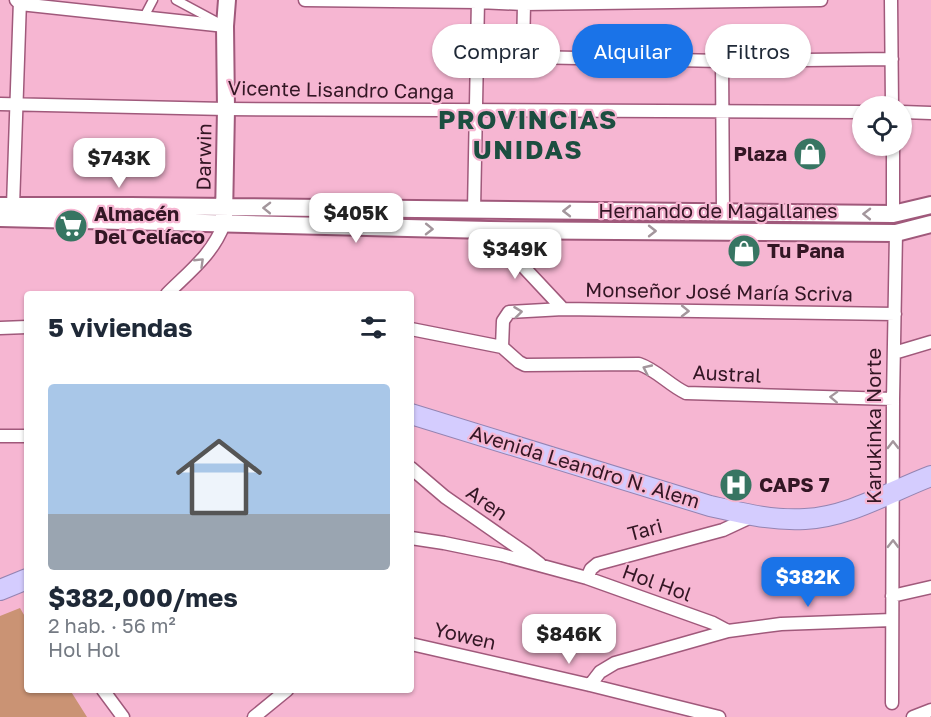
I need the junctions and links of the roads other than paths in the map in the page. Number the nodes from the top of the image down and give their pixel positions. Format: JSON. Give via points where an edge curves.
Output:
{"nodes":[{"id":1,"x":153,"y":0,"type":"edge"},
{"id":2,"x":176,"y":0,"type":"edge"},
{"id":3,"x":227,"y":0,"type":"edge"},
{"id":4,"x":305,"y":0,"type":"edge"},
{"id":5,"x":723,"y":0,"type":"edge"},
{"id":6,"x":821,"y":0,"type":"edge"},
{"id":7,"x":891,"y":0,"type":"edge"},
{"id":8,"x":18,"y":1,"type":"edge"},
{"id":9,"x":478,"y":1,"type":"edge"},
{"id":10,"x":62,"y":4,"type":"edge"},
{"id":11,"x":524,"y":4,"type":"junction"},
{"id":12,"x":144,"y":17,"type":"junction"},
{"id":13,"x":225,"y":26,"type":"junction"},
{"id":14,"x":892,"y":59,"type":"junction"},
{"id":15,"x":811,"y":60,"type":"edge"},
{"id":16,"x":705,"y":61,"type":"edge"},
{"id":17,"x":722,"y":78,"type":"edge"},
{"id":18,"x":892,"y":96,"type":"edge"},
{"id":19,"x":0,"y":104,"type":"edge"},
{"id":20,"x":17,"y":105,"type":"junction"},
{"id":21,"x":226,"y":109,"type":"junction"},
{"id":22,"x":477,"y":111,"type":"junction"},
{"id":23,"x":722,"y":112,"type":"junction"},
{"id":24,"x":852,"y":112,"type":"edge"},
{"id":25,"x":912,"y":112,"type":"edge"},
{"id":26,"x":931,"y":112,"type":"edge"},
{"id":27,"x":893,"y":156,"type":"edge"},
{"id":28,"x":931,"y":205,"type":"edge"},
{"id":29,"x":7,"y":206,"type":"edge"},
{"id":30,"x":474,"y":210,"type":"junction"},
{"id":31,"x":723,"y":212,"type":"junction"},
{"id":32,"x":893,"y":214,"type":"junction"},
{"id":33,"x":224,"y":216,"type":"junction"},
{"id":34,"x":0,"y":218,"type":"edge"},
{"id":35,"x":931,"y":224,"type":"edge"},
{"id":36,"x":489,"y":230,"type":"junction"},
{"id":37,"x":896,"y":233,"type":"junction"},
{"id":38,"x":170,"y":291,"type":"edge"},
{"id":39,"x":563,"y":309,"type":"junction"},
{"id":40,"x":895,"y":314,"type":"junction"},
{"id":41,"x":24,"y":327,"type":"edge"},
{"id":42,"x":0,"y":328,"type":"edge"},
{"id":43,"x":414,"y":330,"type":"edge"},
{"id":44,"x":931,"y":342,"type":"edge"},
{"id":45,"x":501,"y":347,"type":"junction"},
{"id":46,"x":894,"y":352,"type":"junction"},
{"id":47,"x":893,"y":399,"type":"junction"},
{"id":48,"x":414,"y":415,"type":"edge"},
{"id":49,"x":0,"y":436,"type":"edge"},
{"id":50,"x":24,"y":436,"type":"edge"},
{"id":51,"x":414,"y":471,"type":"edge"},
{"id":52,"x":931,"y":476,"type":"edge"},
{"id":53,"x":893,"y":492,"type":"junction"},
{"id":54,"x":753,"y":516,"type":"junction"},
{"id":55,"x":414,"y":538,"type":"edge"},
{"id":56,"x":544,"y":567,"type":"junction"},
{"id":57,"x":587,"y":578,"type":"junction"},
{"id":58,"x":24,"y":580,"type":"edge"},
{"id":59,"x":931,"y":587,"type":"edge"},
{"id":60,"x":0,"y":590,"type":"edge"},
{"id":61,"x":892,"y":596,"type":"junction"},
{"id":62,"x":892,"y":620,"type":"junction"},
{"id":63,"x":728,"y":631,"type":"junction"},
{"id":64,"x":414,"y":645,"type":"edge"},
{"id":65,"x":590,"y":685,"type":"junction"},
{"id":66,"x":105,"y":693,"type":"edge"},
{"id":67,"x":283,"y":693,"type":"edge"},
{"id":68,"x":892,"y":703,"type":"dead end"},
{"id":69,"x":931,"y":710,"type":"edge"},
{"id":70,"x":706,"y":715,"type":"edge"},
{"id":71,"x":123,"y":717,"type":"edge"},
{"id":72,"x":254,"y":717,"type":"edge"},
{"id":73,"x":719,"y":717,"type":"edge"},
{"id":74,"x":913,"y":717,"type":"edge"}],
"edges":[{"from":1,"to":12,"type":"street"},
{"from":2,"to":13,"type":"street"},
{"from":3,"to":13,"type":"main road","name":"Darwin"},
{"from":4,"to":9,"type":"street"},
{"from":5,"to":6,"type":"street"},
{"from":5,"to":11,"type":"street"},
{"from":7,"to":14,"type":"street"},
{"from":8,"to":10,"type":"street"},
{"from":8,"to":20,"type":"street"},
{"from":9,"to":11,"type":"street"},
{"from":9,"to":22,"type":"street"},
{"from":10,"to":12,"type":"street"},
{"from":11,"to":16,"type":"street","via":[[524,52],[529,57]]},
{"from":12,"to":13,"type":"street"},
{"from":13,"to":21,"type":"main road","name":"Darwin"},
{"from":14,"to":15,"type":"street"},
{"from":14,"to":18,"type":"street"},
{"from":17,"to":23,"type":"street"},
{"from":19,"to":20,"type":"street","name":"Vicente Lisandro Canga"},
{"from":20,"to":21,"type":"street","name":"Vicente Lisandro Canga"},
{"from":20,"to":29,"type":"street"},
{"from":21,"to":22,"type":"street","name":"Vicente Lisandro Canga"},
{"from":21,"to":33,"type":"main road","name":"Darwin"},
{"from":22,"to":23,"type":"street","name":"Vicente Lisandro Canga"},
{"from":22,"to":30,"type":"street"},
{"from":23,"to":24,"type":"street","name":"Vicente Lisandro Canga"},
{"from":23,"to":31,"type":"street"},
{"from":25,"to":26,"type":"street"},
{"from":27,"to":32,"type":"street"},
{"from":28,"to":32,"type":"main road","name":"Hernando de Magallanes"},
{"from":29,"to":33,"type":"main road","name":"Hernando de Magallanes"},
{"from":31,"to":30,"type":"main road","name":"Hernando de Magallanes","one_way":true},
{"from":30,"to":33,"type":"main road","name":"Hernando de Magallanes","one_way":true},
{"from":32,"to":31,"type":"main road","name":"Hernando de Magallanes","one_way":true},
{"from":33,"to":34,"type":"main road","name":"Hernando de Magallanes"},
{"from":33,"to":36,"type":"main road","name":"Hernando de Magallanes","one_way":true},
{"from":38,"to":33,"type":"street","name":"Darwin","one_way":true,"via":[[218,239]]},
{"from":35,"to":37,"type":"main road","name":"Hernando de Magallanes"},
{"from":36,"to":37,"type":"main road","name":"Hernando de Magallanes","one_way":true},
{"from":36,"to":39,"type":"street"},
{"from":37,"to":40,"type":"street","name":"Karukinka Norte"},
{"from":39,"to":40,"type":"street","name":"Monseñor José María Scriva","one_way":true},
{"from":45,"to":39,"type":"street","name":"Monseñor José María Scriva","one_way":true,"via":[[503,321],[509,312]]},
{"from":40,"to":46,"type":"street","name":"Karukinka Norte"},
{"from":41,"to":42,"type":"street"},
{"from":43,"to":45,"type":"street"},
{"from":44,"to":46,"type":"street"},
{"from":47,"to":45,"type":"street","name":"Austral","one_way":true,"via":[[686,393],[639,364],[525,365]]},
{"from":46,"to":47,"type":"street","name":"Karukinka Norte"},
{"from":53,"to":47,"type":"street","name":"Karukinka Norte","one_way":true},
{"from":48,"to":54,"type":"highway","name":"Avenida Leandro N. Alem"},
{"from":49,"to":50,"type":"street"},
{"from":51,"to":56,"type":"street","name":"Aren"},
{"from":52,"to":53,"type":"highway","name":"Avenida Leandro N. Alem"},
{"from":53,"to":54,"type":"highway","name":"Avenida Leandro N. Alem","via":[[825,517]]},
{"from":61,"to":53,"type":"street","name":"Karukinka Norte","one_way":true},
{"from":54,"to":57,"type":"street","name":"Tari","via":[[723,530],[597,564]]},
{"from":55,"to":56,"type":"street","name":"Hol Hol"},
{"from":56,"to":57,"type":"street","name":"Hol Hol"},
{"from":57,"to":63,"type":"street","name":"Hol Hol"},
{"from":58,"to":60,"type":"highway"},
{"from":59,"to":61,"type":"street"},
{"from":61,"to":62,"type":"street","name":"Karukinka Norte"},
{"from":62,"to":63,"type":"street","via":[[781,624]]},
{"from":62,"to":68,"type":"street","name":"Karukinka Norte"},
{"from":63,"to":65,"type":"street","via":[[615,663],[600,672]]},
{"from":64,"to":65,"type":"street","name":"Yowen"},
{"from":65,"to":70,"type":"street","name":"Yowen"},
{"from":66,"to":71,"type":"street"},
{"from":67,"to":72,"type":"street"},
{"from":69,"to":74,"type":"street"},
{"from":70,"to":73,"type":"street","name":"Yowen"}]}
